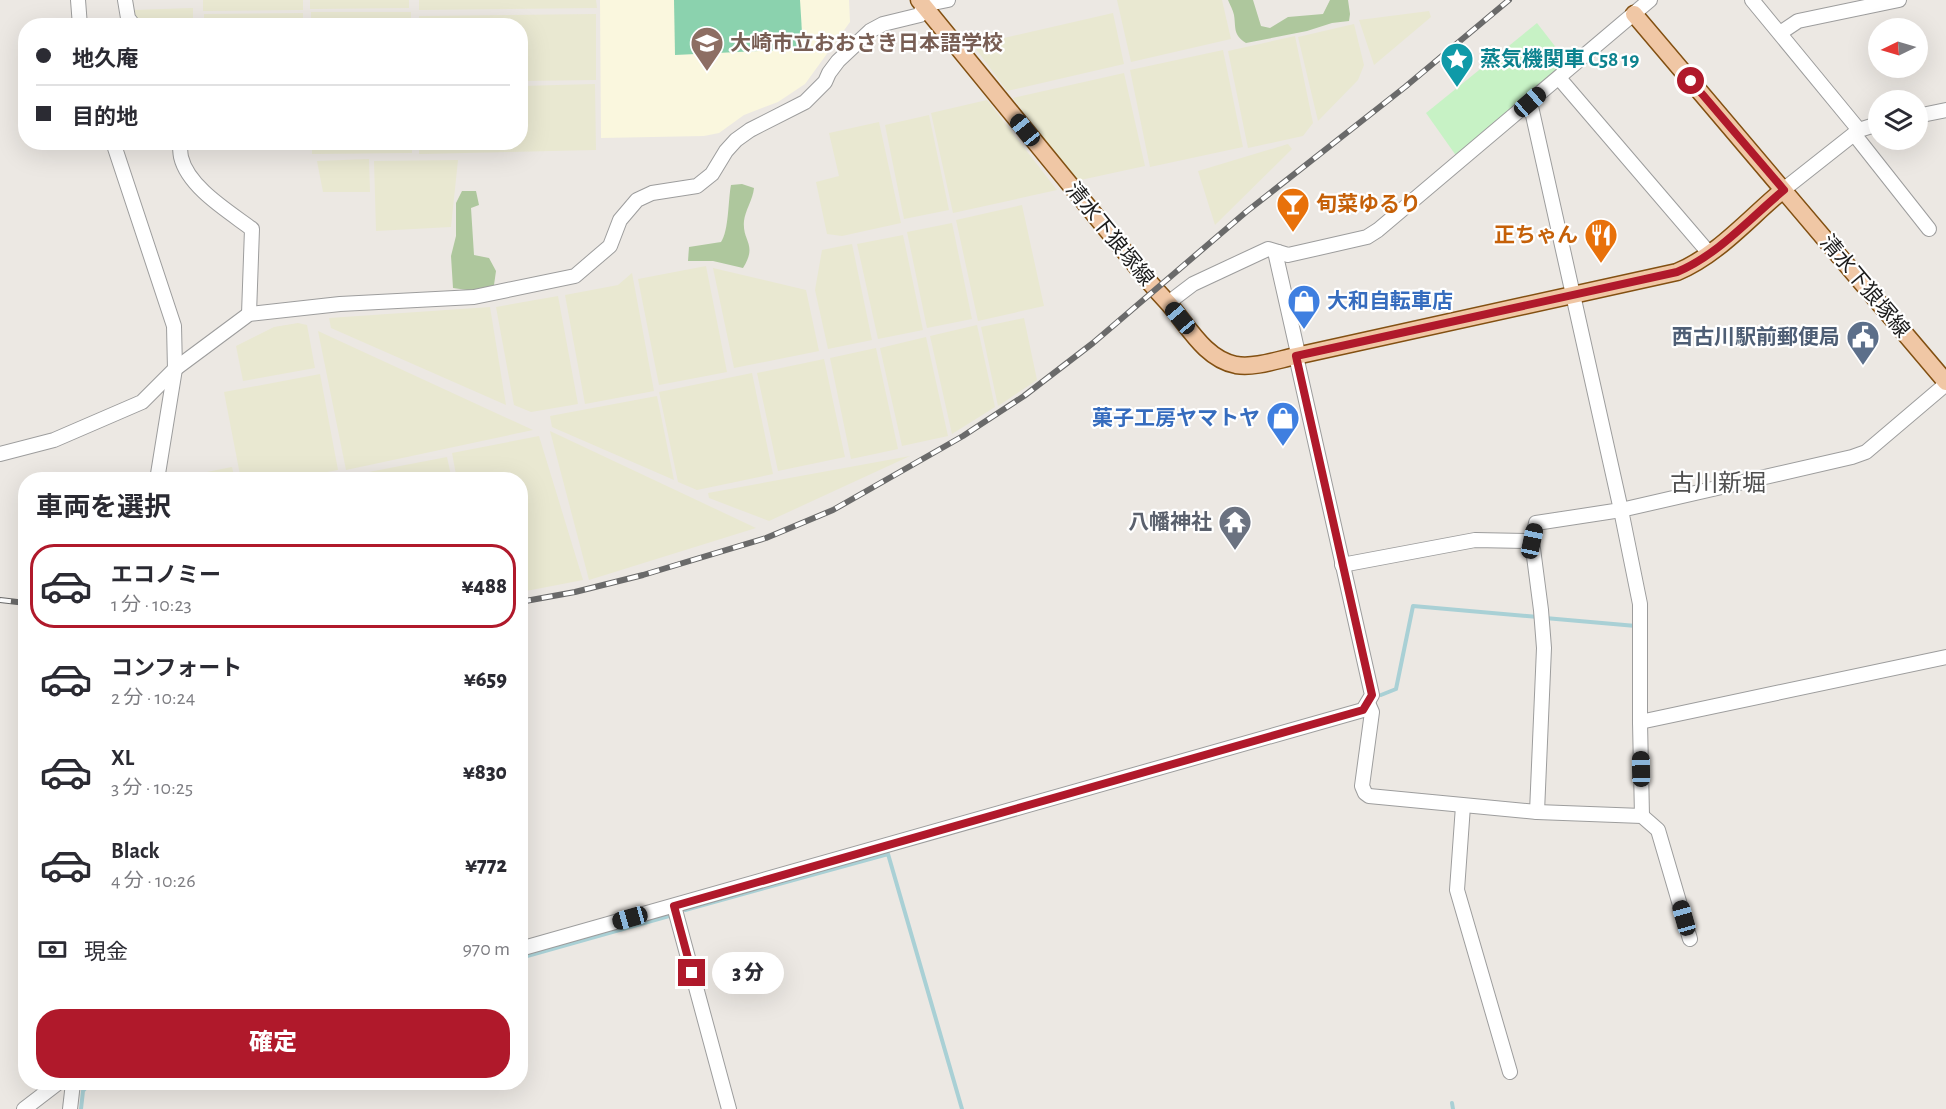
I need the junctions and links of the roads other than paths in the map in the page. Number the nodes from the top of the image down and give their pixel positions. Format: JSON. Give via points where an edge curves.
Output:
{"nodes":[{"id":1,"x":78,"y":0,"type":"edge"},
{"id":2,"x":125,"y":0,"type":"edge"},
{"id":3,"x":948,"y":0,"type":"edge"},
{"id":4,"x":1650,"y":0,"type":"edge"},
{"id":5,"x":1752,"y":0,"type":"edge"},
{"id":6,"x":1899,"y":0,"type":"edge"},
{"id":7,"x":921,"y":3,"type":"edge"},
{"id":8,"x":1634,"y":14,"type":"junction"},
{"id":9,"x":79,"y":18,"type":"edge"},
{"id":10,"x":128,"y":18,"type":"edge"},
{"id":11,"x":1780,"y":33,"type":"junction"},
{"id":12,"x":1559,"y":78,"type":"junction"},
{"id":13,"x":1530,"y":102,"type":"junction"},
{"id":14,"x":1946,"y":110,"type":"edge"},
{"id":15,"x":1928,"y":114,"type":"edge"},
{"id":16,"x":1868,"y":128,"type":"edge"},
{"id":17,"x":1856,"y":132,"type":"junction"},
{"id":18,"x":116,"y":150,"type":"edge"},
{"id":19,"x":181,"y":150,"type":"edge"},
{"id":20,"x":1784,"y":190,"type":"junction"},
{"id":21,"x":1929,"y":229,"type":"dead end"},
{"id":22,"x":1278,"y":252,"type":"junction"},
{"id":23,"x":1709,"y":253,"type":"junction"},
{"id":24,"x":1573,"y":295,"type":"junction"},
{"id":25,"x":1168,"y":303,"type":"junction"},
{"id":26,"x":249,"y":314,"type":"junction"},
{"id":27,"x":1296,"y":356,"type":"junction"},
{"id":28,"x":175,"y":369,"type":"junction"},
{"id":29,"x":1946,"y":383,"type":"edge"},
{"id":30,"x":0,"y":454,"type":"edge"},
{"id":31,"x":159,"y":472,"type":"edge"},
{"id":32,"x":1621,"y":510,"type":"junction"},
{"id":33,"x":1532,"y":541,"type":"junction"},
{"id":34,"x":1342,"y":565,"type":"junction"},
{"id":35,"x":1946,"y":657,"type":"edge"},
{"id":36,"x":1368,"y":703,"type":"junction"},
{"id":37,"x":1640,"y":722,"type":"junction"},
{"id":38,"x":1463,"y":806,"type":"junction"},
{"id":39,"x":1537,"y":812,"type":"junction"},
{"id":40,"x":1642,"y":816,"type":"junction"},
{"id":41,"x":674,"y":906,"type":"junction"},
{"id":42,"x":1690,"y":939,"type":"dead end"},
{"id":43,"x":528,"y":947,"type":"edge"},
{"id":44,"x":1510,"y":1072,"type":"dead end"},
{"id":45,"x":49,"y":1090,"type":"edge"},
{"id":46,"x":72,"y":1090,"type":"edge"},
{"id":47,"x":24,"y":1109,"type":"edge"},
{"id":48,"x":70,"y":1109,"type":"edge"},
{"id":49,"x":729,"y":1109,"type":"edge"}],
"edges":[{"from":1,"to":9,"type":"street"},
{"from":2,"to":10,"type":"street"},
{"from":3,"to":7,"type":"street"},
{"from":4,"to":8,"type":"street"},
{"from":5,"to":11,"type":"street"},
{"from":6,"to":11,"type":"street","via":[[1798,21]]},
{"from":7,"to":25,"type":"main road","name":"清水下狼塚線"},
{"from":7,"to":26,"type":"street","via":[[920,15],[882,24],[870,31],[805,102],[736,140],[712,174],[697,186],[652,193],[638,200],[620,220],[610,246],[575,276],[474,297],[340,304]]},
{"from":8,"to":12,"type":"street"},
{"from":8,"to":20,"type":"main road","name":"清水下狼塚線"},
{"from":11,"to":17,"type":"street"},
{"from":12,"to":13,"type":"street"},
{"from":12,"to":23,"type":"street"},
{"from":13,"to":22,"type":"street","via":[[1372,234],[1288,255]]},
{"from":13,"to":24,"type":"street"},
{"from":14,"to":15,"type":"street"},
{"from":16,"to":17,"type":"street"},
{"from":17,"to":20,"type":"street"},
{"from":17,"to":21,"type":"street"},
{"from":18,"to":28,"type":"street","via":[[174,326]]},
{"from":19,"to":26,"type":"street","via":[[189,177],[252,229]]},
{"from":20,"to":23,"type":"main road","name":"清水下狼塚線"},
{"from":20,"to":29,"type":"main road","name":"清水下狼塚線"},
{"from":22,"to":25,"type":"street","via":[[1268,249],[1193,284]]},
{"from":22,"to":27,"type":"street"},
{"from":23,"to":24,"type":"main road","name":"清水下狼塚線","via":[[1677,272]]},
{"from":24,"to":27,"type":"main road","name":"清水下狼塚線"},
{"from":24,"to":32,"type":"street"},
{"from":25,"to":27,"type":"main road","name":"清水下狼塚線","via":[[1205,348],[1226,362],[1247,366]]},
{"from":26,"to":28,"type":"street"},
{"from":27,"to":34,"type":"street"},
{"from":28,"to":30,"type":"street","via":[[142,402],[54,440]]},
{"from":28,"to":31,"type":"street"},
{"from":29,"to":32,"type":"street","via":[[1866,452]]},
{"from":32,"to":33,"type":"street","via":[[1536,524]]},
{"from":32,"to":37,"type":"street","via":[[1640,604]]},
{"from":33,"to":34,"type":"street","via":[[1475,540]]},
{"from":33,"to":39,"type":"street","via":[[1544,648]]},
{"from":34,"to":36,"type":"street","via":[[1372,695]]},
{"from":35,"to":37,"type":"street"},
{"from":36,"to":38,"type":"street","via":[[1372,712],[1362,786],[1365,793]]},
{"from":36,"to":41,"type":"street","via":[[1363,710]]},
{"from":37,"to":40,"type":"street"},
{"from":38,"to":39,"type":"street"},
{"from":38,"to":44,"type":"street","via":[[1457,890]]},
{"from":39,"to":40,"type":"street"},
{"from":40,"to":42,"type":"street","via":[[1658,830]]},
{"from":41,"to":43,"type":"street"},
{"from":41,"to":49,"type":"street"},
{"from":45,"to":47,"type":"street"},
{"from":46,"to":48,"type":"street"}]}
